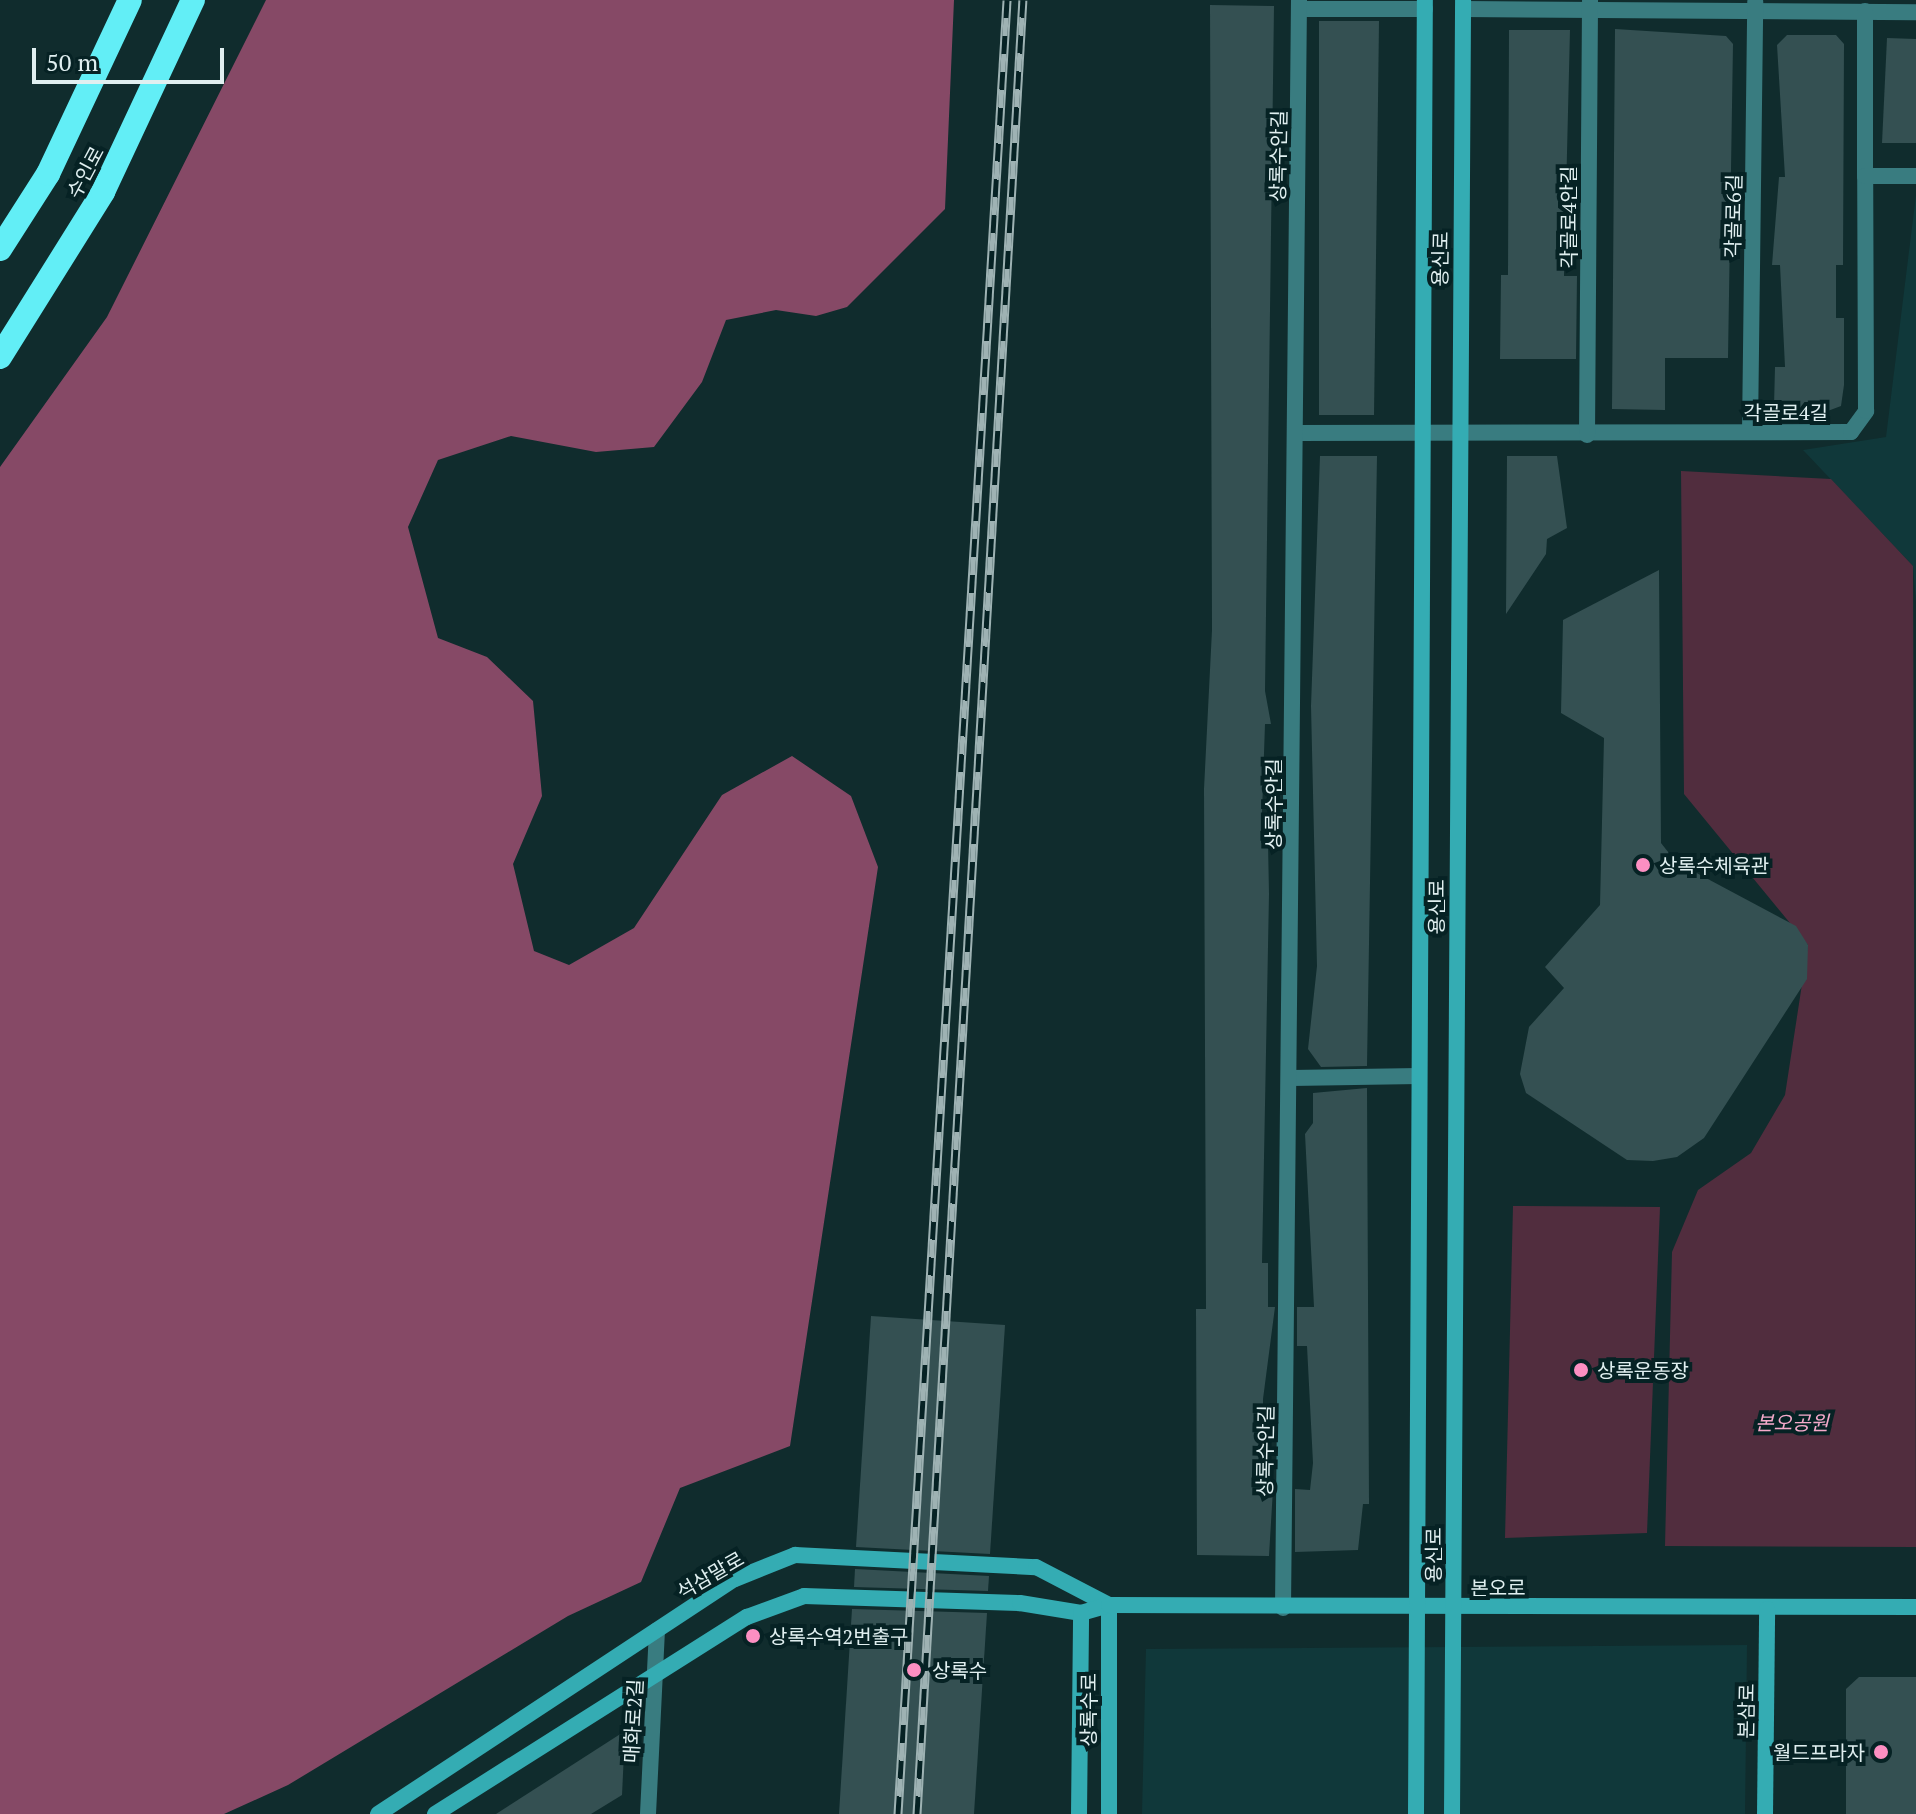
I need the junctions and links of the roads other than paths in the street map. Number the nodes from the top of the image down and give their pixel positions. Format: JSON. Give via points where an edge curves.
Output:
{"nodes":[{"id":1,"x":130,"y":0,"type":"edge"},
{"id":2,"x":193,"y":0,"type":"edge"},
{"id":3,"x":1299,"y":4,"type":"edge"},
{"id":4,"x":1425,"y":4,"type":"edge"},
{"id":5,"x":1463,"y":4,"type":"edge"},
{"id":6,"x":1755,"y":5,"type":"edge"},
{"id":7,"x":1590,"y":6,"type":"edge"},
{"id":8,"x":1865,"y":11,"type":"junction"},
{"id":9,"x":1916,"y":12,"type":"edge"},
{"id":10,"x":1865,"y":176,"type":"junction"},
{"id":11,"x":1916,"y":176,"type":"edge"},
{"id":12,"x":0,"y":249,"type":"edge"},
{"id":13,"x":0,"y":357,"type":"edge"},
{"id":14,"x":1750,"y":432,"type":"junction"},
{"id":15,"x":1295,"y":433,"type":"junction"},
{"id":16,"x":1422,"y":434,"type":"junction"},
{"id":17,"x":1457,"y":434,"type":"junction"},
{"id":18,"x":1587,"y":435,"type":"junction"},
{"id":19,"x":1419,"y":1076,"type":"junction"},
{"id":20,"x":1291,"y":1078,"type":"junction"},
{"id":21,"x":1109,"y":1605,"type":"junction"},
{"id":22,"x":1453,"y":1606,"type":"junction"},
{"id":23,"x":1419,"y":1607,"type":"junction"},
{"id":24,"x":1916,"y":1607,"type":"edge"},
{"id":25,"x":1283,"y":1608,"type":"junction"},
{"id":26,"x":1767,"y":1609,"type":"junction"},
{"id":27,"x":1081,"y":1613,"type":"junction"},
{"id":28,"x":657,"y":1630,"type":"junction"},
{"id":29,"x":656,"y":1674,"type":"junction"},
{"id":30,"x":378,"y":1814,"type":"edge"},
{"id":31,"x":435,"y":1814,"type":"edge"},
{"id":32,"x":648,"y":1814,"type":"edge"},
{"id":33,"x":1079,"y":1814,"type":"edge"},
{"id":34,"x":1109,"y":1814,"type":"edge"},
{"id":35,"x":1416,"y":1814,"type":"edge"},
{"id":36,"x":1452,"y":1814,"type":"edge"},
{"id":37,"x":1765,"y":1814,"type":"edge"}],
"edges":[{"from":1,"to":12,"type":"highway","name":"수인로","via":[[48,174]]},
{"from":2,"to":13,"type":"highway","name":"수인로","via":[[103,192]]},
{"from":3,"to":4,"type":"street"},
{"from":3,"to":15,"type":"street","name":"상록수안길"},
{"from":4,"to":16,"type":"main road","name":"용신로"},
{"from":5,"to":7,"type":"street"},
{"from":5,"to":17,"type":"main road","name":"용신로"},
{"from":6,"to":7,"type":"street"},
{"from":6,"to":8,"type":"street"},
{"from":6,"to":14,"type":"street","name":"각골로6길"},
{"from":7,"to":18,"type":"street","name":"각골로4안길"},
{"from":8,"to":9,"type":"street"},
{"from":8,"to":10,"type":"street"},
{"from":10,"to":11,"type":"street"},
{"from":10,"to":14,"type":"street","name":"각골로4길","via":[[1866,411],[1851,432]]},
{"from":14,"to":18,"type":"street","name":"각골로4길"},
{"from":15,"to":16,"type":"street","name":"각골로4길"},
{"from":15,"to":20,"type":"street","name":"상록수안길"},
{"from":16,"to":17,"type":"street","name":"각골로4길"},
{"from":16,"to":19,"type":"main road","name":"용신로"},
{"from":17,"to":18,"type":"street","name":"각골로4길"},
{"from":17,"to":22,"type":"main road","name":"용신로"},
{"from":19,"to":20,"type":"street"},
{"from":19,"to":23,"type":"main road","name":"용신로"},
{"from":20,"to":25,"type":"street","name":"상록수안길"},
{"from":21,"to":25,"type":"main road","name":"본오로"},
{"from":21,"to":27,"type":"main road","name":"본오로"},
{"from":21,"to":28,"type":"main road","name":"석삼말로","via":[[1036,1567],[795,1555],[735,1579]]},
{"from":21,"to":34,"type":"main road","name":"상록수로"},
{"from":22,"to":23,"type":"main road","name":"본오로"},
{"from":22,"to":26,"type":"main road","name":"본오로"},
{"from":22,"to":36,"type":"main road","name":"용신로"},
{"from":23,"to":25,"type":"main road","name":"본오로"},
{"from":23,"to":35,"type":"main road","name":"용신로"},
{"from":24,"to":26,"type":"main road","name":"본오로"},
{"from":26,"to":37,"type":"main road","name":"본삼로"},
{"from":27,"to":29,"type":"main road","via":[[1020,1603],[804,1596],[747,1617]]},
{"from":27,"to":33,"type":"main road","name":"상록수로"},
{"from":28,"to":29,"type":"street","name":"매화로2길"},
{"from":28,"to":30,"type":"main road","name":"석삼말로"},
{"from":29,"to":31,"type":"main road"},
{"from":29,"to":32,"type":"street","name":"매화로2길"}]}
